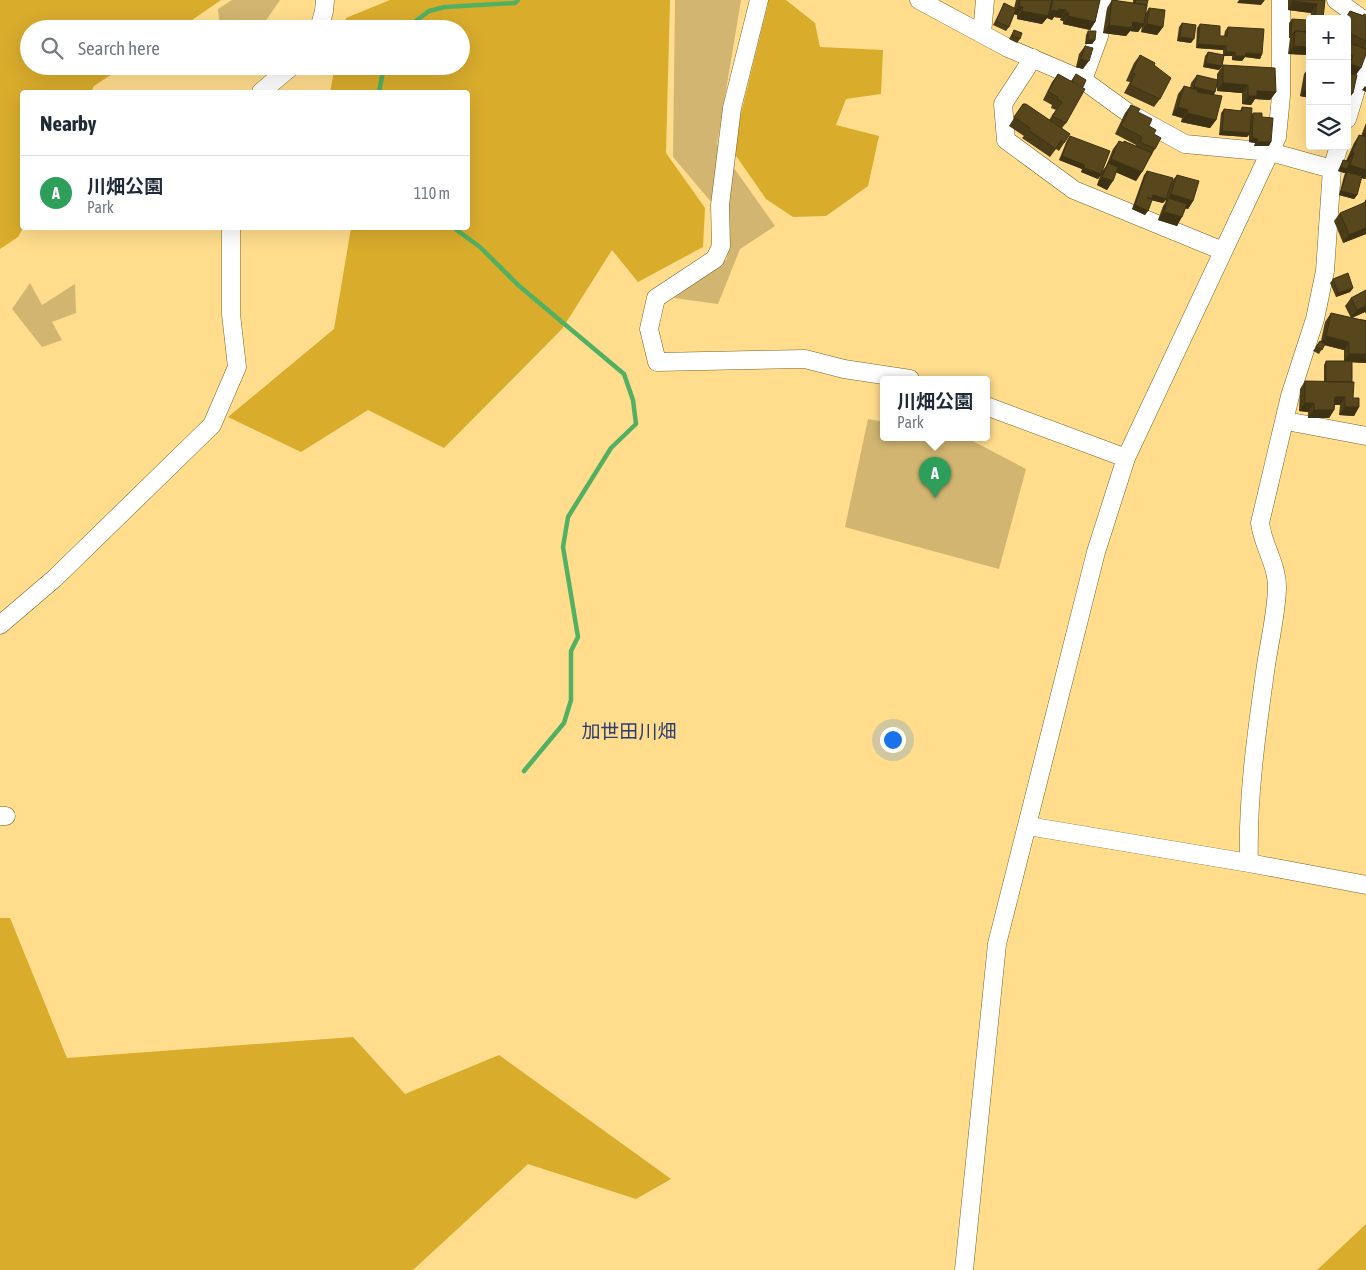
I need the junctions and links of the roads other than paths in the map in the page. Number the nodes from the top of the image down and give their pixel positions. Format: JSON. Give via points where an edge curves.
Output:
{"nodes":[{"id":1,"x":324,"y":0,"type":"edge"},
{"id":2,"x":759,"y":0,"type":"edge"},
{"id":3,"x":919,"y":0,"type":"edge"},
{"id":4,"x":985,"y":0,"type":"edge"},
{"id":5,"x":1104,"y":0,"type":"edge"},
{"id":6,"x":1281,"y":0,"type":"edge"},
{"id":7,"x":1336,"y":0,"type":"edge"},
{"id":8,"x":322,"y":20,"type":"edge"},
{"id":9,"x":1366,"y":22,"type":"edge"},
{"id":10,"x":982,"y":34,"type":"junction"},
{"id":11,"x":1033,"y":58,"type":"junction"},
{"id":12,"x":1366,"y":66,"type":"edge"},
{"id":13,"x":281,"y":75,"type":"edge"},
{"id":14,"x":1082,"y":80,"type":"junction"},
{"id":15,"x":263,"y":90,"type":"edge"},
{"id":16,"x":1351,"y":106,"type":"edge"},
{"id":17,"x":1338,"y":150,"type":"edge"},
{"id":18,"x":1270,"y":152,"type":"junction"},
{"id":19,"x":1332,"y":169,"type":"junction"},
{"id":20,"x":232,"y":230,"type":"edge"},
{"id":21,"x":1223,"y":251,"type":"junction"},
{"id":22,"x":890,"y":376,"type":"edge"},
{"id":23,"x":990,"y":407,"type":"edge"},
{"id":24,"x":1286,"y":421,"type":"junction"},
{"id":25,"x":1366,"y":436,"type":"edge"},
{"id":26,"x":1126,"y":458,"type":"junction"},
{"id":27,"x":0,"y":625,"type":"edge"},
{"id":28,"x":1028,"y":826,"type":"junction"},
{"id":29,"x":1249,"y":863,"type":"junction"},
{"id":30,"x":1366,"y":885,"type":"edge"},
{"id":31,"x":964,"y":1270,"type":"edge"}],
"edges":[{"from":1,"to":8,"type":"street"},
{"from":2,"to":22,"type":"street","via":[[732,108],[720,205],[721,246],[716,259],[656,298],[649,329],[657,362],[804,359]]},
{"from":3,"to":10,"type":"street"},
{"from":4,"to":10,"type":"street"},
{"from":5,"to":14,"type":"street","via":[[1099,36]]},
{"from":6,"to":18,"type":"street","via":[[1281,96],[1277,137]]},
{"from":7,"to":9,"type":"street"},
{"from":10,"to":11,"type":"street"},
{"from":11,"to":14,"type":"street"},
{"from":11,"to":21,"type":"street","via":[[1003,104],[1006,140],[1074,190]]},
{"from":12,"to":16,"type":"street"},
{"from":13,"to":15,"type":"street"},
{"from":14,"to":18,"type":"street","via":[[1127,112],[1185,144]]},
{"from":17,"to":19,"type":"street"},
{"from":18,"to":19,"type":"street"},
{"from":18,"to":21,"type":"street"},
{"from":19,"to":24,"type":"street","via":[[1325,272]]},
{"from":20,"to":27,"type":"street","via":[[231,314],[237,367],[212,425],[55,578]]},
{"from":21,"to":26,"type":"street"},
{"from":23,"to":26,"type":"street"},
{"from":24,"to":25,"type":"street"},
{"from":24,"to":29,"type":"street","via":[[1260,523],[1278,588],[1248,821]]},
{"from":26,"to":28,"type":"street","via":[[1094,560]]},
{"from":28,"to":29,"type":"street"},
{"from":28,"to":31,"type":"street","via":[[997,944]]},
{"from":29,"to":30,"type":"street"}]}
